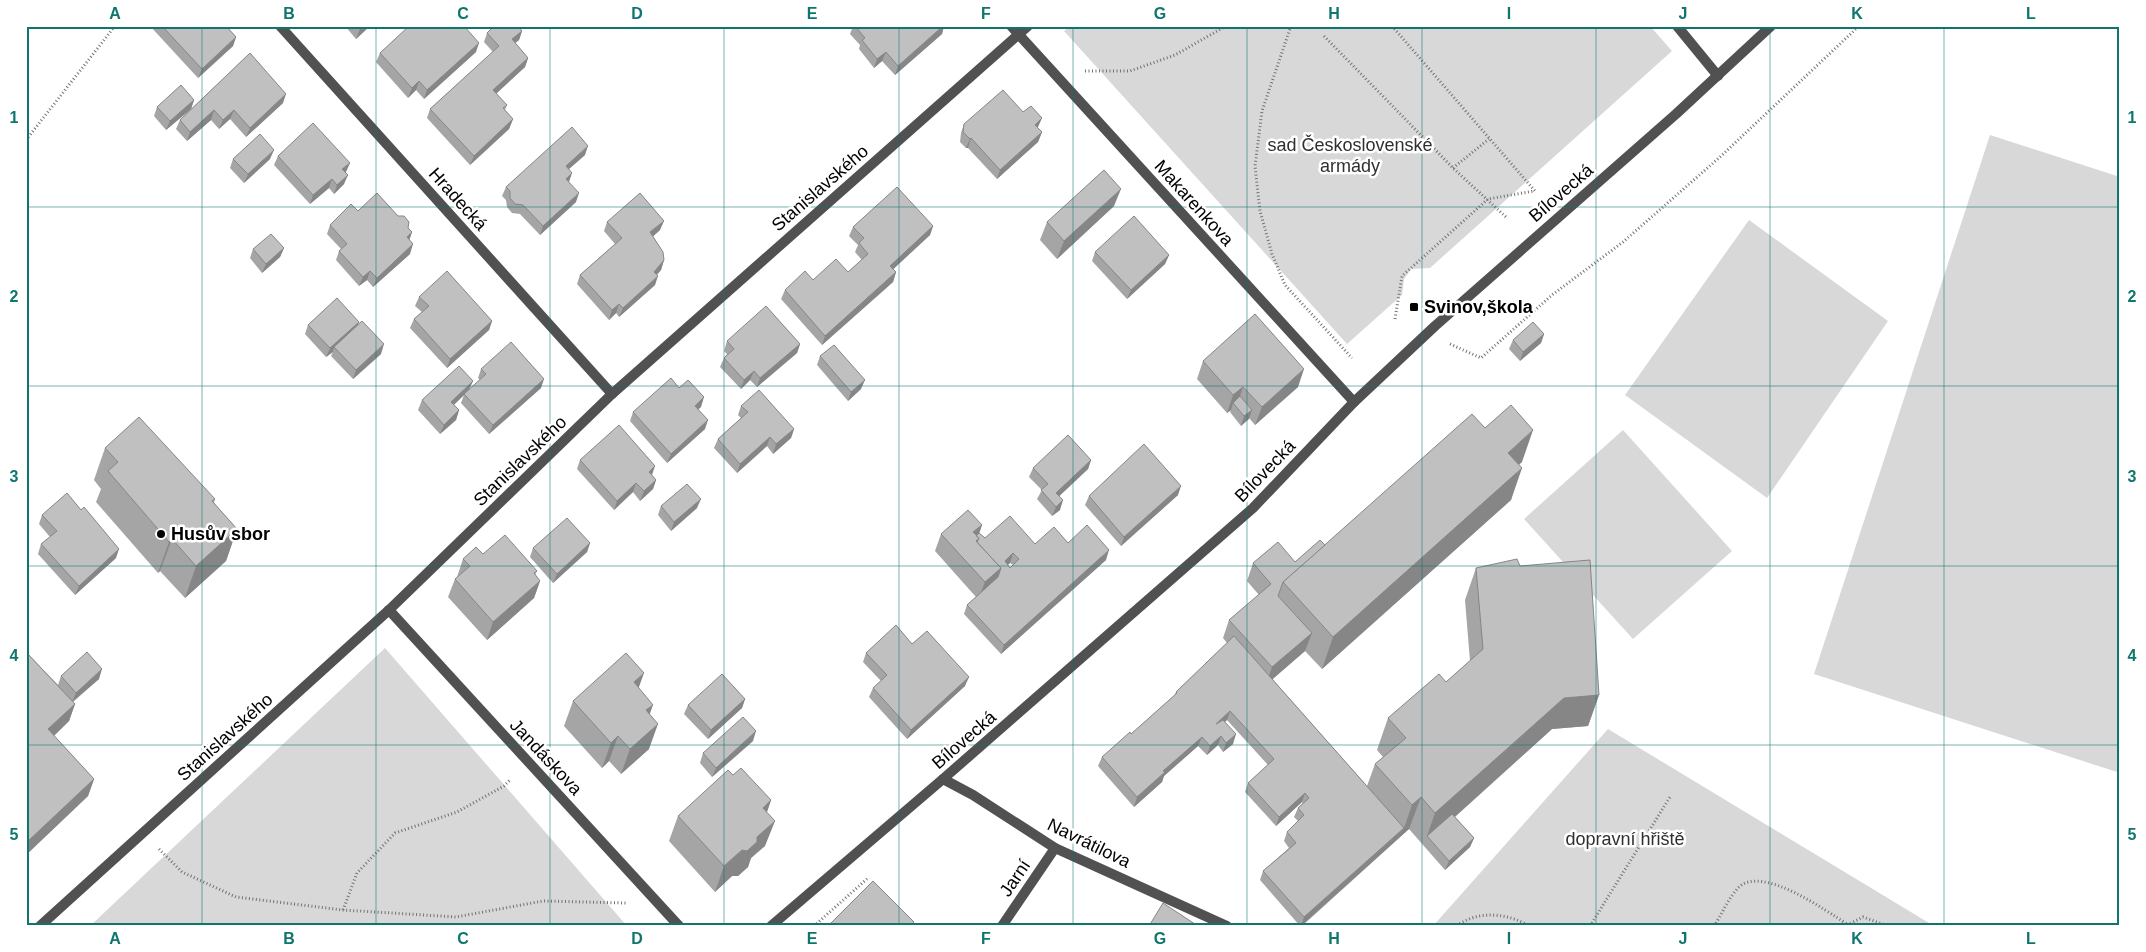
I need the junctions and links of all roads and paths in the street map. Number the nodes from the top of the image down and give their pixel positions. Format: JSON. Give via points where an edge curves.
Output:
{"nodes":[{"id":1,"x":115,"y":26,"type":"edge"},
{"id":2,"x":280,"y":26,"type":"edge"},
{"id":3,"x":1011,"y":26,"type":"edge"},
{"id":4,"x":1028,"y":26,"type":"edge"},
{"id":5,"x":1226,"y":26,"type":"edge"},
{"id":6,"x":1291,"y":26,"type":"edge"},
{"id":7,"x":1392,"y":26,"type":"edge"},
{"id":8,"x":1677,"y":26,"type":"edge"},
{"id":9,"x":1771,"y":26,"type":"edge"},
{"id":10,"x":1859,"y":26,"type":"edge"},
{"id":11,"x":1019,"y":35,"type":"junction"},
{"id":12,"x":1324,"y":36,"type":"dead end"},
{"id":13,"x":1079,"y":64,"type":"dead end"},
{"id":14,"x":1718,"y":76,"type":"junction"},
{"id":15,"x":1489,"y":139,"type":"junction"},
{"id":16,"x":26,"y":140,"type":"edge"},
{"id":17,"x":1454,"y":168,"type":"junction"},
{"id":18,"x":1488,"y":199,"type":"junction"},
{"id":19,"x":1506,"y":217,"type":"dead end"},
{"id":20,"x":1394,"y":319,"type":"dead end"},
{"id":21,"x":1428,"y":333,"type":"junction"},
{"id":22,"x":1352,"y":358,"type":"dead end"},
{"id":23,"x":612,"y":394,"type":"junction"},
{"id":24,"x":1354,"y":402,"type":"junction"},
{"id":25,"x":389,"y":610,"type":"junction"},
{"id":26,"x":528,"y":761,"type":"junction"},
{"id":27,"x":944,"y":779,"type":"junction"},
{"id":28,"x":1670,"y":797,"type":"dead end"},
{"id":29,"x":143,"y":833,"type":"junction"},
{"id":30,"x":1055,"y":848,"type":"junction"},
{"id":31,"x":661,"y":906,"type":"junction"},
{"id":32,"x":343,"y":910,"type":"junction"},
{"id":33,"x":1847,"y":925,"type":"edge"},
{"id":34,"x":40,"y":926,"type":"edge"},
{"id":35,"x":679,"y":926,"type":"edge"},
{"id":36,"x":771,"y":926,"type":"edge"},
{"id":37,"x":1002,"y":926,"type":"edge"},
{"id":38,"x":1227,"y":926,"type":"edge"},
{"id":39,"x":1457,"y":926,"type":"edge"},
{"id":40,"x":1529,"y":926,"type":"edge"},
{"id":41,"x":1590,"y":926,"type":"edge"},
{"id":42,"x":1714,"y":926,"type":"edge"},
{"id":43,"x":1888,"y":926,"type":"edge"}],
"edges":[{"from":1,"to":16,"type":"path"},
{"from":2,"to":23,"type":"street","name":"Hradecká"},
{"from":3,"to":11,"type":"street","name":"Makarenkova"},
{"from":4,"to":11,"type":"street","name":"Stanislavského"},
{"from":5,"to":13,"type":"path","via":[[1175,55],[1130,71],[1084,71]]},
{"from":6,"to":22,"type":"path","via":[[1262,111],[1255,166],[1260,211],[1285,285]]},
{"from":7,"to":15,"type":"path"},
{"from":8,"to":14,"type":"street"},
{"from":9,"to":14,"type":"street","name":"Bílovecká"},
{"from":10,"to":21,"type":"path","via":[[1720,157],[1623,242],[1552,295],[1481,358]]},
{"from":11,"to":23,"type":"street","name":"Stanislavského"},
{"from":11,"to":24,"type":"street","name":"Makarenkova"},
{"from":12,"to":17,"type":"path"},
{"from":14,"to":21,"type":"street","name":"Bílovecká"},
{"from":15,"to":17,"type":"path"},
{"from":15,"to":18,"type":"path","via":[[1535,191]]},
{"from":17,"to":18,"type":"path"},
{"from":18,"to":19,"type":"path"},
{"from":18,"to":20,"type":"path","via":[[1402,276]]},
{"from":21,"to":24,"type":"street","name":"Bílovecká"},
{"from":23,"to":25,"type":"street","name":"Stanislavského"},
{"from":24,"to":27,"type":"street","name":"Bílovecká","via":[[1253,508]]},
{"from":25,"to":26,"type":"street","name":"Jandáskova"},
{"from":25,"to":29,"type":"street","name":"Stanislavského"},
{"from":26,"to":31,"type":"street","name":"Jandáskova"},
{"from":26,"to":32,"type":"path","via":[[504,786],[465,808],[394,833],[357,873]]},
{"from":27,"to":30,"type":"street","name":"Navrátilova"},
{"from":27,"to":36,"type":"street","name":"Bílovecká"},
{"from":28,"to":41,"type":"path"},
{"from":29,"to":32,"type":"path","via":[[182,872],[236,896]]},
{"from":29,"to":34,"type":"street","name":"Stanislavského"},
{"from":30,"to":37,"type":"street","name":"Jarní"},
{"from":30,"to":38,"type":"street","name":"Navrátilova"},
{"from":31,"to":32,"type":"path","via":[[543,901],[456,917]]},
{"from":31,"to":35,"type":"street","name":"Jandáskova"},
{"from":33,"to":42,"type":"path","via":[[1792,891],[1756,881],[1739,887]]},
{"from":33,"to":43,"type":"path","via":[[1862,917]]},
{"from":39,"to":40,"type":"path","via":[[1469,918],[1500,915],[1516,918]]}]}
